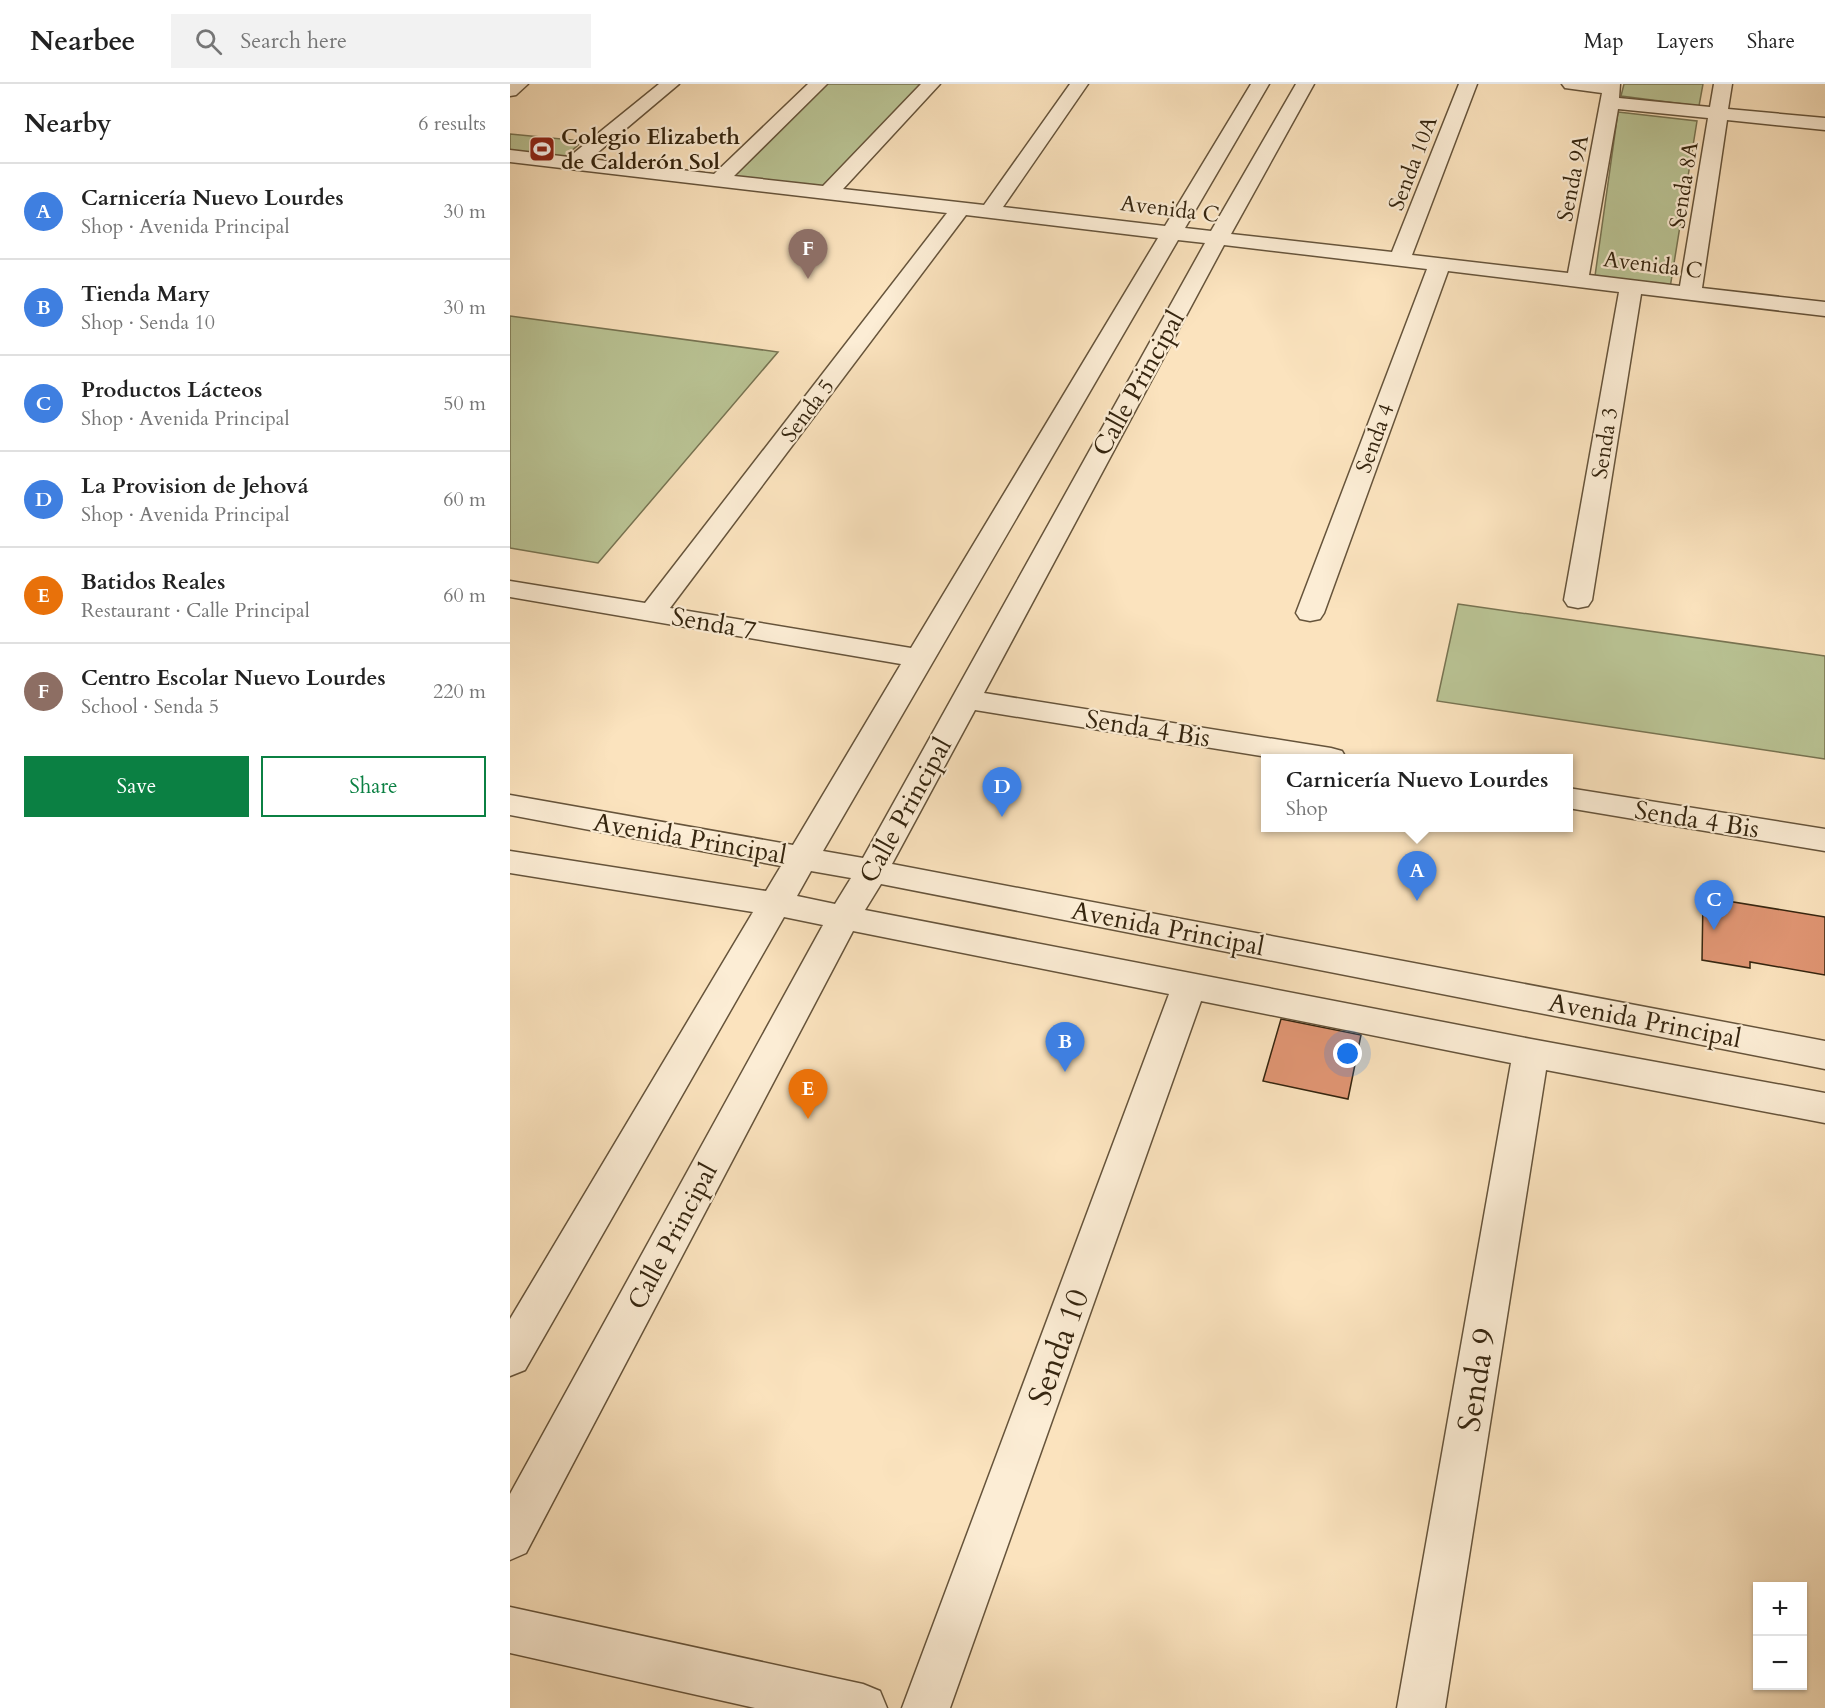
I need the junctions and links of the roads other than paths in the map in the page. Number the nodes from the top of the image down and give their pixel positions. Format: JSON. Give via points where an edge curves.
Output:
{"nodes":[{"id":1,"x":519,"y":84,"type":"edge"},
{"id":2,"x":670,"y":84,"type":"edge"},
{"id":3,"x":818,"y":84,"type":"edge"},
{"id":4,"x":931,"y":84,"type":"edge"},
{"id":5,"x":1079,"y":84,"type":"edge"},
{"id":6,"x":1260,"y":84,"type":"edge"},
{"id":7,"x":1305,"y":84,"type":"edge"},
{"id":8,"x":1468,"y":84,"type":"edge"},
{"id":9,"x":1571,"y":84,"type":"edge"},
{"id":10,"x":1723,"y":84,"type":"edge"},
{"id":11,"x":510,"y":90,"type":"edge"},
{"id":12,"x":1611,"y":92,"type":"edge"},
{"id":13,"x":1719,"y":114,"type":"junction"},
{"id":14,"x":1825,"y":124,"type":"edge"},
{"id":15,"x":510,"y":156,"type":"edge"},
{"id":16,"x":574,"y":163,"type":"junction"},
{"id":17,"x":719,"y":180,"type":"junction"},
{"id":18,"x":828,"y":193,"type":"junction"},
{"id":19,"x":961,"y":208,"type":"junction"},
{"id":20,"x":990,"y":211,"type":"junction"},
{"id":21,"x":1171,"y":232,"type":"junction"},
{"id":22,"x":1218,"y":238,"type":"junction"},
{"id":23,"x":1400,"y":259,"type":"junction"},
{"id":24,"x":1440,"y":264,"type":"junction"},
{"id":25,"x":1577,"y":280,"type":"junction"},
{"id":26,"x":1631,"y":286,"type":"junction"},
{"id":27,"x":1690,"y":293,"type":"junction"},
{"id":28,"x":1825,"y":309,"type":"edge"},
{"id":29,"x":510,"y":589,"type":"edge"},
{"id":30,"x":1578,"y":600,"type":"dead end"},
{"id":31,"x":652,"y":612,"type":"junction"},
{"id":32,"x":1310,"y":613,"type":"dead end"},
{"id":33,"x":919,"y":658,"type":"junction"},
{"id":34,"x":965,"y":699,"type":"junction"},
{"id":35,"x":1300,"y":754,"type":"edge"},
{"id":36,"x":1573,"y":799,"type":"edge"},
{"id":37,"x":510,"y":805,"type":"edge"},
{"id":38,"x":1825,"y":840,"type":"edge"},
{"id":39,"x":803,"y":858,"type":"junction"},
{"id":40,"x":510,"y":862,"type":"edge"},
{"id":41,"x":872,"y":871,"type":"junction"},
{"id":42,"x":776,"y":904,"type":"junction"},
{"id":43,"x":844,"y":917,"type":"junction"},
{"id":44,"x":1189,"y":986,"type":"junction"},
{"id":45,"x":1531,"y":1053,"type":"junction"},
{"id":46,"x":1825,"y":1055,"type":"edge"},
{"id":47,"x":1825,"y":1108,"type":"edge"},
{"id":48,"x":510,"y":1357,"type":"edge"},
{"id":49,"x":510,"y":1538,"type":"edge"},
{"id":50,"x":510,"y":1630,"type":"edge"},
{"id":51,"x":863,"y":1708,"type":"edge"},
{"id":52,"x":926,"y":1708,"type":"edge"},
{"id":53,"x":1421,"y":1708,"type":"edge"}],
"edges":[{"from":1,"to":11,"type":"street"},
{"from":2,"to":16,"type":"street"},
{"from":3,"to":17,"type":"street"},
{"from":4,"to":18,"type":"street"},
{"from":5,"to":20,"type":"street"},
{"from":6,"to":21,"type":"street","name":"Calle Principal"},
{"from":7,"to":22,"type":"street","name":"Calle Principal"},
{"from":8,"to":23,"type":"street","name":"Senda 10A"},
{"from":9,"to":12,"type":"street"},
{"from":10,"to":13,"type":"street","name":"Senda 8A"},
{"from":12,"to":13,"type":"street"},
{"from":12,"to":25,"type":"street","name":"Senda 9A"},
{"from":13,"to":14,"type":"street"},
{"from":13,"to":27,"type":"street","name":"Senda 8A"},
{"from":15,"to":16,"type":"street","name":"Avenida C"},
{"from":16,"to":17,"type":"street","name":"Avenida C"},
{"from":17,"to":18,"type":"street","name":"Avenida C"},
{"from":18,"to":19,"type":"street","name":"Avenida C"},
{"from":19,"to":20,"type":"street","name":"Avenida C"},
{"from":19,"to":31,"type":"street","name":"Senda 5"},
{"from":20,"to":21,"type":"street","name":"Avenida C"},
{"from":21,"to":22,"type":"street","name":"Avenida C"},
{"from":21,"to":33,"type":"street","name":"Calle Principal"},
{"from":22,"to":23,"type":"street","name":"Avenida C"},
{"from":22,"to":34,"type":"street","name":"Calle Principal"},
{"from":23,"to":24,"type":"street","name":"Avenida C"},
{"from":24,"to":25,"type":"street","name":"Avenida C"},
{"from":24,"to":32,"type":"street","name":"Senda 4"},
{"from":25,"to":26,"type":"street","name":"Avenida C"},
{"from":26,"to":27,"type":"street","name":"Avenida C"},
{"from":26,"to":30,"type":"street","name":"Senda 3"},
{"from":27,"to":28,"type":"street","name":"Avenida C"},
{"from":29,"to":31,"type":"street","name":"Senda 7"},
{"from":31,"to":33,"type":"street","name":"Senda 7"},
{"from":33,"to":39,"type":"street","name":"Calle Principal"},
{"from":34,"to":35,"type":"street","name":"Senda 4 Bis"},
{"from":34,"to":41,"type":"street","name":"Calle Principal"},
{"from":36,"to":38,"type":"street","name":"Senda 4 Bis"},
{"from":37,"to":39,"type":"street","name":"Avenida Principal"},
{"from":39,"to":41,"type":"street","name":"Avenida Principal"},
{"from":39,"to":42,"type":"street","name":"Calle Principal"},
{"from":40,"to":42,"type":"street","name":"Avenida Principal"},
{"from":41,"to":43,"type":"street","name":"Calle Principal"},
{"from":41,"to":46,"type":"street","name":"Avenida Principal"},
{"from":42,"to":43,"type":"street","name":"Avenida Principal"},
{"from":42,"to":48,"type":"street","name":"Calle Principal"},
{"from":43,"to":44,"type":"street","name":"Avenida Principal"},
{"from":43,"to":49,"type":"street","name":"Calle Principal"},
{"from":44,"to":45,"type":"street","name":"Avenida Principal"},
{"from":44,"to":52,"type":"street","name":"Senda 10"},
{"from":45,"to":47,"type":"street","name":"Avenida Principal"},
{"from":45,"to":53,"type":"street","name":"Senda 9"},
{"from":50,"to":51,"type":"street"}]}
